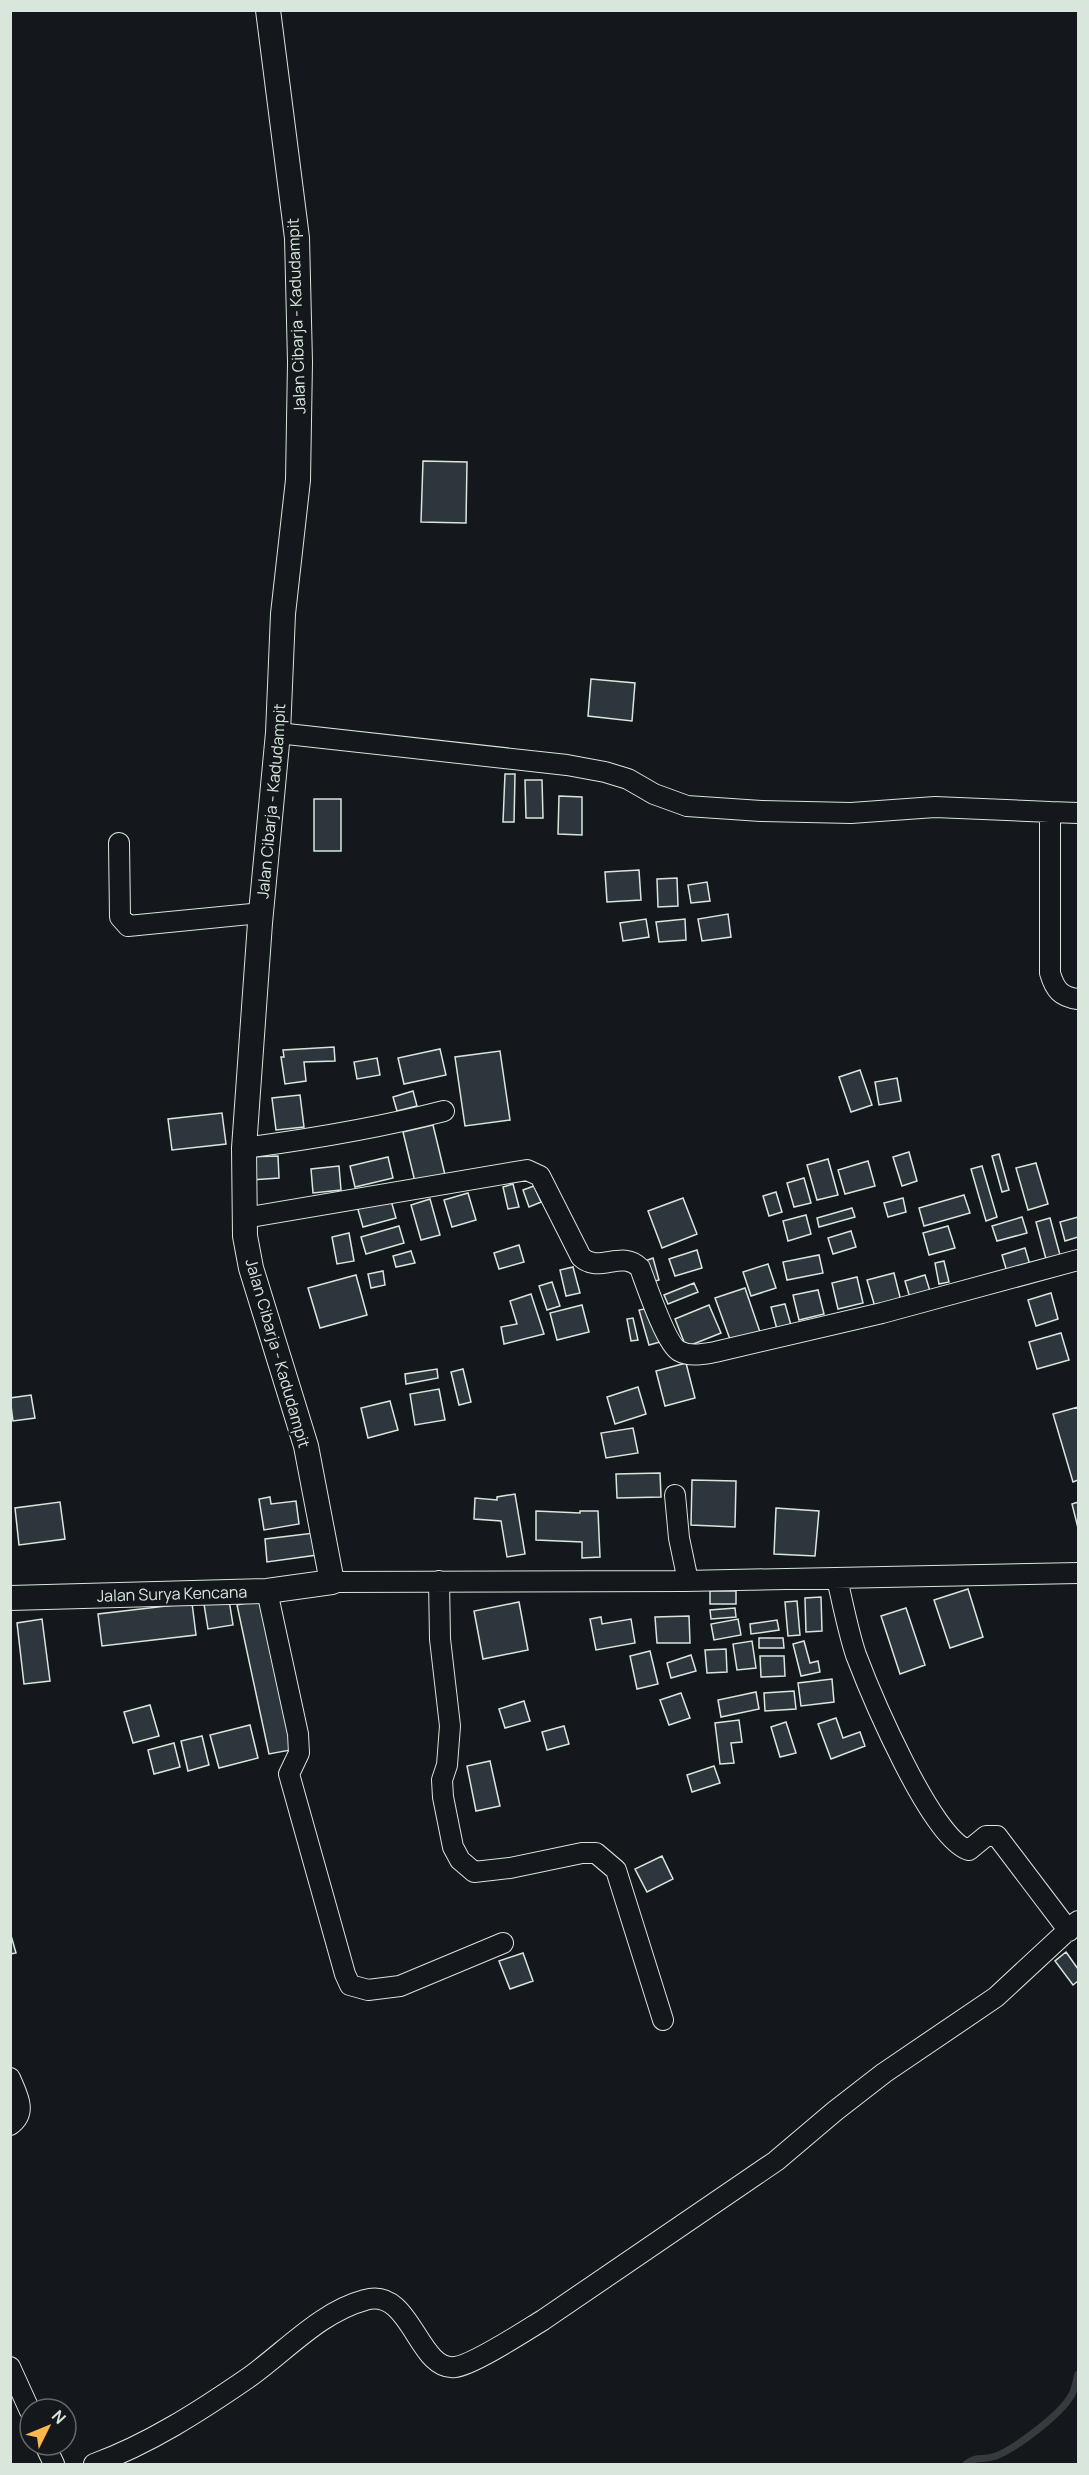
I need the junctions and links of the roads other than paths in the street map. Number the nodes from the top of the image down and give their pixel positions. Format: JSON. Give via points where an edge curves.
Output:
{"nodes":[{"id":1,"x":268,"y":10,"type":"edge"},
{"id":2,"x":278,"y":733,"type":"junction"},
{"id":3,"x":1050,"y":812,"type":"junction"},
{"id":4,"x":1078,"y":813,"type":"edge"},
{"id":5,"x":119,"y":843,"type":"dead end"},
{"id":6,"x":261,"y":913,"type":"junction"},
{"id":7,"x":1078,"y":999,"type":"edge"},
{"id":8,"x":444,"y":1111,"type":"dead end"},
{"id":9,"x":244,"y":1148,"type":"junction"},
{"id":10,"x":244,"y":1218,"type":"junction"},
{"id":11,"x":1078,"y":1260,"type":"edge"},
{"id":12,"x":675,"y":1495,"type":"dead end"},
{"id":13,"x":1078,"y":1573,"type":"edge"},
{"id":14,"x":837,"y":1579,"type":"junction"},
{"id":15,"x":439,"y":1581,"type":"junction"},
{"id":16,"x":687,"y":1581,"type":"junction"},
{"id":17,"x":332,"y":1582,"type":"junction"},
{"id":18,"x":267,"y":1591,"type":"junction"},
{"id":19,"x":10,"y":1598,"type":"edge"},
{"id":20,"x":1074,"y":1926,"type":"edge"},
{"id":21,"x":503,"y":1943,"type":"dead end"},
{"id":22,"x":663,"y":2020,"type":"dead end"},
{"id":23,"x":10,"y":2078,"type":"edge"},
{"id":24,"x":10,"y":2125,"type":"edge"},
{"id":25,"x":10,"y":2367,"type":"edge"},
{"id":26,"x":24,"y":2397,"type":"edge"},
{"id":27,"x":94,"y":2464,"type":"edge"}],
"edges":[{"from":1,"to":2,"type":"street","name":"Jalan Cibarja - Kadudampit","via":[[297,238],[300,362],[298,480],[283,614]]},
{"from":2,"to":3,"type":"street","via":[[596,770],[628,779],[687,806],[840,813],[935,807]]},
{"from":2,"to":6,"type":"street","name":"Jalan Cibarja - Kadudampit"},
{"from":3,"to":4,"type":"street"},
{"from":3,"to":7,"type":"street","via":[[1050,974],[1054,986],[1065,997]]},
{"from":5,"to":6,"type":"street","via":[[120,917],[128,926]]},
{"from":6,"to":9,"type":"street","name":"Jalan Cibarja - Kadudampit"},
{"from":8,"to":9,"type":"street","via":[[387,1126]]},
{"from":9,"to":10,"type":"street","name":"Jalan Cibarja - Kadudampit"},
{"from":10,"to":11,"type":"street","via":[[527,1170],[540,1176],[585,1261],[593,1265],[634,1261],[670,1344],[692,1355],[882,1313]]},
{"from":10,"to":17,"type":"street","name":"Jalan Cibarja - Kadudampit","via":[[251,1268],[306,1446]]},
{"from":12,"to":16,"type":"street"},
{"from":13,"to":14,"type":"street"},
{"from":14,"to":16,"type":"street"},
{"from":14,"to":20,"type":"street","via":[[856,1653],[913,1783],[962,1848],[969,1850],[986,1836],[997,1836]]},
{"from":15,"to":16,"type":"street"},
{"from":15,"to":17,"type":"street"},
{"from":15,"to":22,"type":"street","via":[[440,1639],[450,1726],[443,1797],[453,1846],[460,1860],[474,1872],[582,1853],[596,1853],[605,1859],[616,1870]]},
{"from":17,"to":18,"type":"street","name":"Jalan Surya Kencana"},
{"from":18,"to":19,"type":"street","name":"Jalan Surya Kencana"},
{"from":18,"to":21,"type":"street","via":[[298,1734],[300,1753],[289,1774],[351,1985],[368,1990],[400,1986]]},
{"from":20,"to":27,"type":"street","via":[[996,1997],[884,2073],[776,2161],[505,2343],[459,2367],[447,2367],[434,2358],[392,2302],[368,2299],[311,2329],[249,2377],[143,2444]]},
{"from":23,"to":24,"type":"street","via":[[21,2106],[20,2115]]},
{"from":25,"to":26,"type":"street"}]}
